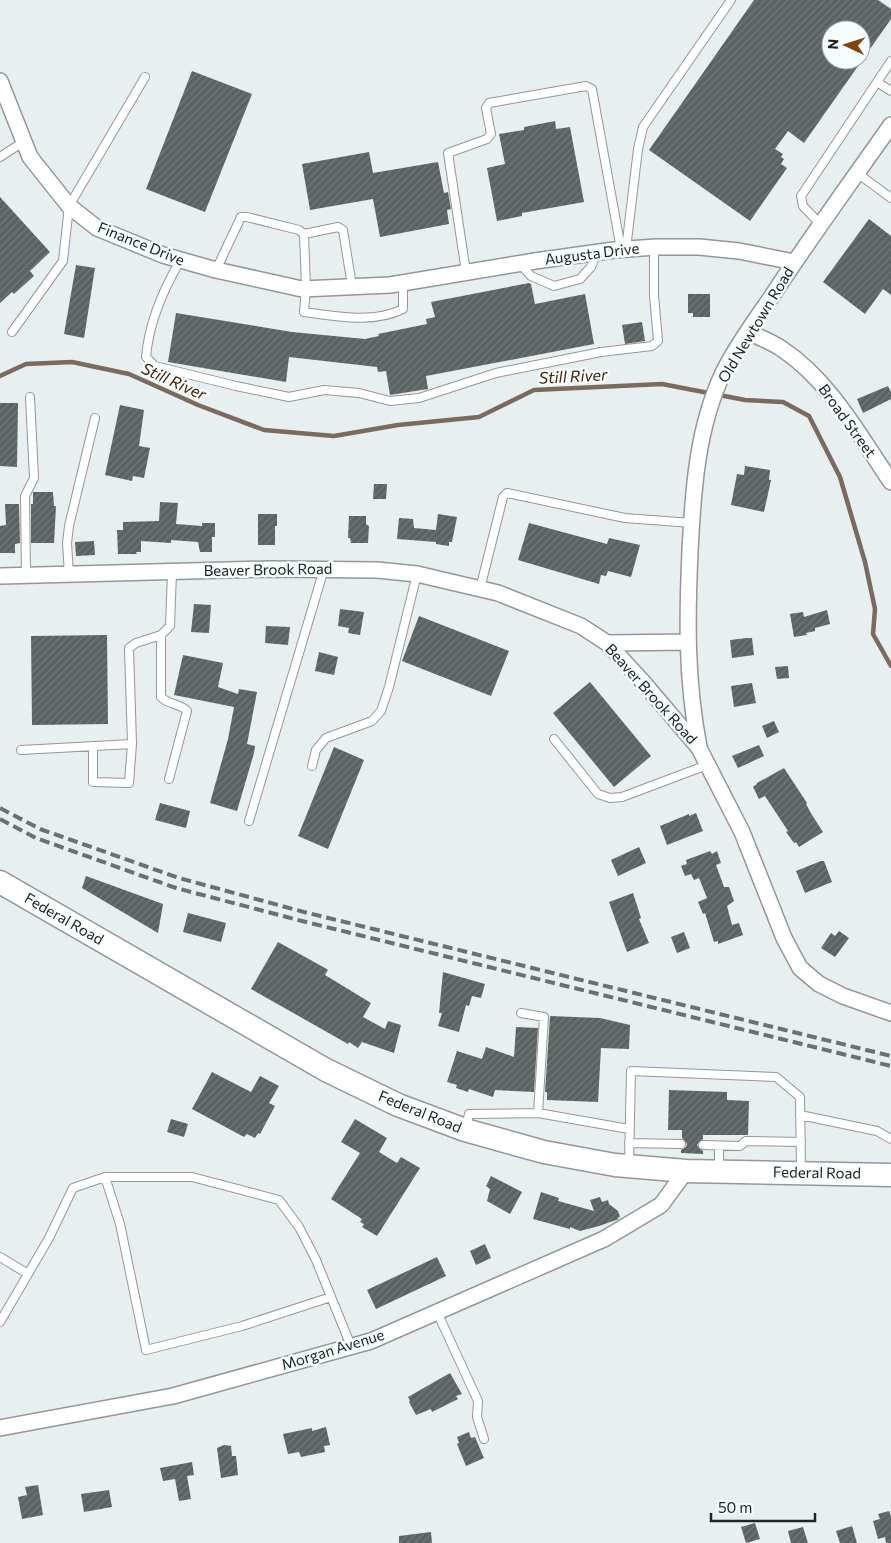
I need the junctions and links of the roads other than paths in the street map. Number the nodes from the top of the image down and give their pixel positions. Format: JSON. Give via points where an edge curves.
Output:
{"nodes":[{"id":1,"x":731,"y":0,"type":"edge"},
{"id":2,"x":891,"y":60,"type":"edge"},
{"id":3,"x":145,"y":76,"type":"dead end"},
{"id":4,"x":0,"y":81,"type":"edge"},
{"id":5,"x":877,"y":82,"type":"junction"},
{"id":6,"x":891,"y":91,"type":"edge"},
{"id":7,"x":4,"y":106,"type":"edge"},
{"id":8,"x":891,"y":125,"type":"edge"},
{"id":9,"x":24,"y":142,"type":"junction"},
{"id":10,"x":0,"y":157,"type":"edge"},
{"id":11,"x":858,"y":173,"type":"junction"},
{"id":12,"x":891,"y":198,"type":"edge"},
{"id":13,"x":69,"y":206,"type":"junction"},
{"id":14,"x":821,"y":225,"type":"junction"},
{"id":15,"x":304,"y":234,"type":"junction"},
{"id":16,"x":654,"y":247,"type":"junction"},
{"id":17,"x":624,"y":249,"type":"junction"},
{"id":18,"x":597,"y":252,"type":"junction"},
{"id":19,"x":180,"y":261,"type":"junction"},
{"id":20,"x":794,"y":262,"type":"junction"},
{"id":21,"x":520,"y":264,"type":"junction"},
{"id":22,"x":216,"y":270,"type":"junction"},
{"id":23,"x":466,"y":272,"type":"junction"},
{"id":24,"x":397,"y":284,"type":"junction"},
{"id":25,"x":352,"y":286,"type":"junction"},
{"id":26,"x":306,"y":288,"type":"junction"},
{"id":27,"x":12,"y":332,"type":"dead end"},
{"id":28,"x":748,"y":332,"type":"junction"},
{"id":29,"x":30,"y":398,"type":"dead end"},
{"id":30,"x":96,"y":418,"type":"dead end"},
{"id":31,"x":891,"y":482,"type":"edge"},
{"id":32,"x":692,"y":523,"type":"junction"},
{"id":33,"x":324,"y":569,"type":"junction"},
{"id":34,"x":172,"y":572,"type":"junction"},
{"id":35,"x":69,"y":574,"type":"junction"},
{"id":36,"x":417,"y":574,"type":"junction"},
{"id":37,"x":26,"y":575,"type":"junction"},
{"id":38,"x":0,"y":576,"type":"edge"},
{"id":39,"x":480,"y":589,"type":"junction"},
{"id":40,"x":162,"y":635,"type":"junction"},
{"id":41,"x":688,"y":642,"type":"junction"},
{"id":42,"x":607,"y":643,"type":"junction"},
{"id":43,"x":554,"y":739,"type":"dead end"},
{"id":44,"x":132,"y":744,"type":"junction"},
{"id":45,"x":93,"y":746,"type":"junction"},
{"id":46,"x":699,"y":748,"type":"junction"},
{"id":47,"x":21,"y":750,"type":"dead end"},
{"id":48,"x":707,"y":765,"type":"junction"},
{"id":49,"x":312,"y":766,"type":"dead end"},
{"id":50,"x":169,"y":779,"type":"dead end"},
{"id":51,"x":249,"y":821,"type":"dead end"},
{"id":52,"x":0,"y":882,"type":"edge"},
{"id":53,"x":522,"y":1013,"type":"dead end"},
{"id":54,"x":891,"y":1013,"type":"edge"},
{"id":55,"x":538,"y":1113,"type":"junction"},
{"id":56,"x":800,"y":1115,"type":"junction"},
{"id":57,"x":630,"y":1129,"type":"junction"},
{"id":58,"x":465,"y":1130,"type":"junction"},
{"id":59,"x":891,"y":1139,"type":"edge"},
{"id":60,"x":801,"y":1142,"type":"junction"},
{"id":61,"x":629,"y":1143,"type":"junction"},
{"id":62,"x":681,"y":1144,"type":"dead end"},
{"id":63,"x":703,"y":1145,"type":"dead end"},
{"id":64,"x":720,"y":1146,"type":"junction"},
{"id":65,"x":628,"y":1166,"type":"junction"},
{"id":66,"x":686,"y":1171,"type":"junction"},
{"id":67,"x":719,"y":1172,"type":"junction"},
{"id":68,"x":801,"y":1173,"type":"junction"},
{"id":69,"x":891,"y":1175,"type":"edge"},
{"id":70,"x":105,"y":1177,"type":"junction"},
{"id":71,"x":0,"y":1257,"type":"edge"},
{"id":72,"x":28,"y":1274,"type":"junction"},
{"id":73,"x":331,"y":1297,"type":"junction"},
{"id":74,"x":437,"y":1312,"type":"junction"},
{"id":75,"x":0,"y":1322,"type":"edge"},
{"id":76,"x":351,"y":1346,"type":"junction"},
{"id":77,"x":0,"y":1428,"type":"edge"},
{"id":78,"x":484,"y":1438,"type":"dead end"}],
"edges":[{"from":1,"to":17,"type":"lane","via":[[643,127]]},
{"from":2,"to":5,"type":"lane"},
{"from":3,"to":13,"type":"lane"},
{"from":4,"to":7,"type":"street","name":"Finance Drive"},
{"from":5,"to":6,"type":"lane"},
{"from":5,"to":14,"type":"lane","via":[[801,196],[804,206]]},
{"from":7,"to":9,"type":"street","name":"Finance Drive"},
{"from":8,"to":11,"type":"street","name":"Old Newtown Road"},
{"from":9,"to":10,"type":"lane"},
{"from":9,"to":13,"type":"street","name":"Finance Drive","via":[[30,157]]},
{"from":11,"to":12,"type":"lane"},
{"from":11,"to":14,"type":"street","name":"Old Newtown Road"},
{"from":13,"to":19,"type":"street","name":"Finance Drive","via":[[97,228]]},
{"from":13,"to":27,"type":"lane","via":[[63,261]]},
{"from":14,"to":20,"type":"street","name":"Old Newtown Road"},
{"from":15,"to":22,"type":"lane","via":[[299,230],[241,218]]},
{"from":15,"to":25,"type":"lane","via":[[338,227],[343,230]]},
{"from":15,"to":26,"type":"lane"},
{"from":16,"to":17,"type":"street","name":"Augusta Drive"},
{"from":16,"to":19,"type":"lane","via":[[658,341],[652,346],[601,352],[496,373],[419,398],[390,401],[358,393],[324,390],[289,397],[154,366],[146,357],[147,346],[162,295]]},
{"from":16,"to":20,"type":"street","name":"Augusta Drive","via":[[723,249]]},
{"from":17,"to":18,"type":"street","name":"Augusta Drive"},
{"from":17,"to":23,"type":"lane","via":[[592,89],[586,86],[489,103],[486,108],[491,134],[487,139],[448,153]]},
{"from":18,"to":21,"type":"street","name":"Augusta Drive"},
{"from":18,"to":21,"type":"lane","via":[[592,267],[580,279],[554,286],[531,276]]},
{"from":19,"to":22,"type":"street","name":"Finance Drive"},
{"from":20,"to":28,"type":"street","name":"Old Newtown Road"},
{"from":21,"to":23,"type":"street","name":"Augusta Drive"},
{"from":22,"to":26,"type":"street","name":"Finance Drive"},
{"from":23,"to":24,"type":"street","name":"Augusta Drive"},
{"from":24,"to":25,"type":"street","name":"Finance Drive"},
{"from":24,"to":26,"type":"lane","via":[[403,309],[391,315],[348,318],[304,312]]},
{"from":25,"to":26,"type":"street","name":"Finance Drive"},
{"from":28,"to":31,"type":"street","name":"Broad Street","via":[[782,348],[808,370],[833,397]]},
{"from":28,"to":32,"type":"street","name":"Old Newtown Road","via":[[723,373],[708,414],[698,461]]},
{"from":29,"to":37,"type":"lane","via":[[34,478],[25,496]]},
{"from":30,"to":35,"type":"lane","via":[[68,526]]},
{"from":32,"to":39,"type":"lane","via":[[625,518],[507,493],[503,497]]},
{"from":32,"to":41,"type":"street","name":"Old Newtown Road"},
{"from":33,"to":34,"type":"street","name":"Beaver Brook Road"},
{"from":33,"to":36,"type":"street","name":"Beaver Brook Road"},
{"from":33,"to":51,"type":"lane"},
{"from":34,"to":35,"type":"street","name":"Beaver Brook Road"},
{"from":34,"to":40,"type":"lane","via":[[170,626]]},
{"from":35,"to":37,"type":"street","name":"Beaver Brook Road"},
{"from":36,"to":39,"type":"street","name":"Beaver Brook Road"},
{"from":36,"to":49,"type":"lane","via":[[381,711],[372,721],[326,738],[316,750]]},
{"from":37,"to":38,"type":"street","name":"Beaver Brook Road"},
{"from":39,"to":42,"type":"street","name":"Beaver Brook Road","via":[[581,626]]},
{"from":40,"to":44,"type":"lane","via":[[129,648]]},
{"from":40,"to":50,"type":"lane","via":[[161,697],[165,702],[183,706],[187,711]]},
{"from":41,"to":42,"type":"street"},
{"from":41,"to":46,"type":"street","name":"Old Newtown Road","via":[[693,717]]},
{"from":42,"to":46,"type":"street","name":"Beaver Brook Road"},
{"from":43,"to":48,"type":"lane","via":[[598,794],[610,798],[622,797]]},
{"from":44,"to":45,"type":"lane"},
{"from":44,"to":45,"type":"lane","via":[[129,783],[93,782]]},
{"from":45,"to":47,"type":"lane"},
{"from":46,"to":48,"type":"street","name":"Beaver Brook Road"},
{"from":48,"to":54,"type":"street","name":"Beaver Brook Road","via":[[742,832],[784,938],[800,968],[819,984],[843,996]]},
{"from":52,"to":58,"type":"main road","name":"Federal Road","via":[[326,1070],[398,1105]]},
{"from":53,"to":55,"type":"lane","via":[[544,1018]]},
{"from":55,"to":57,"type":"lane"},
{"from":55,"to":58,"type":"lane","via":[[470,1114]]},
{"from":56,"to":57,"type":"lane","via":[[800,1097],[776,1077],[631,1071]]},
{"from":56,"to":59,"type":"lane","via":[[877,1131]]},
{"from":56,"to":60,"type":"lane"},
{"from":57,"to":61,"type":"lane"},
{"from":58,"to":65,"type":"main road","name":"Federal Road","via":[[544,1152]]},
{"from":60,"to":64,"type":"lane","via":[[746,1141],[740,1146]]},
{"from":60,"to":68,"type":"lane"},
{"from":61,"to":62,"type":"lane"},
{"from":61,"to":65,"type":"lane"},
{"from":63,"to":64,"type":"lane"},
{"from":64,"to":67,"type":"lane"},
{"from":65,"to":66,"type":"main road","name":"Federal Road"},
{"from":66,"to":67,"type":"main road","name":"Federal Road"},
{"from":66,"to":74,"type":"street","name":"Morgan Avenue","via":[[661,1205],[604,1239]]},
{"from":67,"to":68,"type":"main road","name":"Federal Road"},
{"from":68,"to":69,"type":"main road","name":"Federal Road"},
{"from":70,"to":72,"type":"lane","via":[[73,1188]]},
{"from":70,"to":73,"type":"lane","via":[[192,1177],[279,1200],[299,1227]]},
{"from":70,"to":73,"type":"lane","via":[[120,1224],[146,1350],[242,1326]]},
{"from":71,"to":72,"type":"lane"},
{"from":72,"to":75,"type":"lane"},
{"from":73,"to":76,"type":"lane"},
{"from":74,"to":76,"type":"street","name":"Morgan Avenue","via":[[371,1341]]},
{"from":74,"to":78,"type":"lane","via":[[478,1401],[477,1417]]},
{"from":76,"to":77,"type":"street","name":"Morgan Avenue","via":[[173,1396]]}]}
